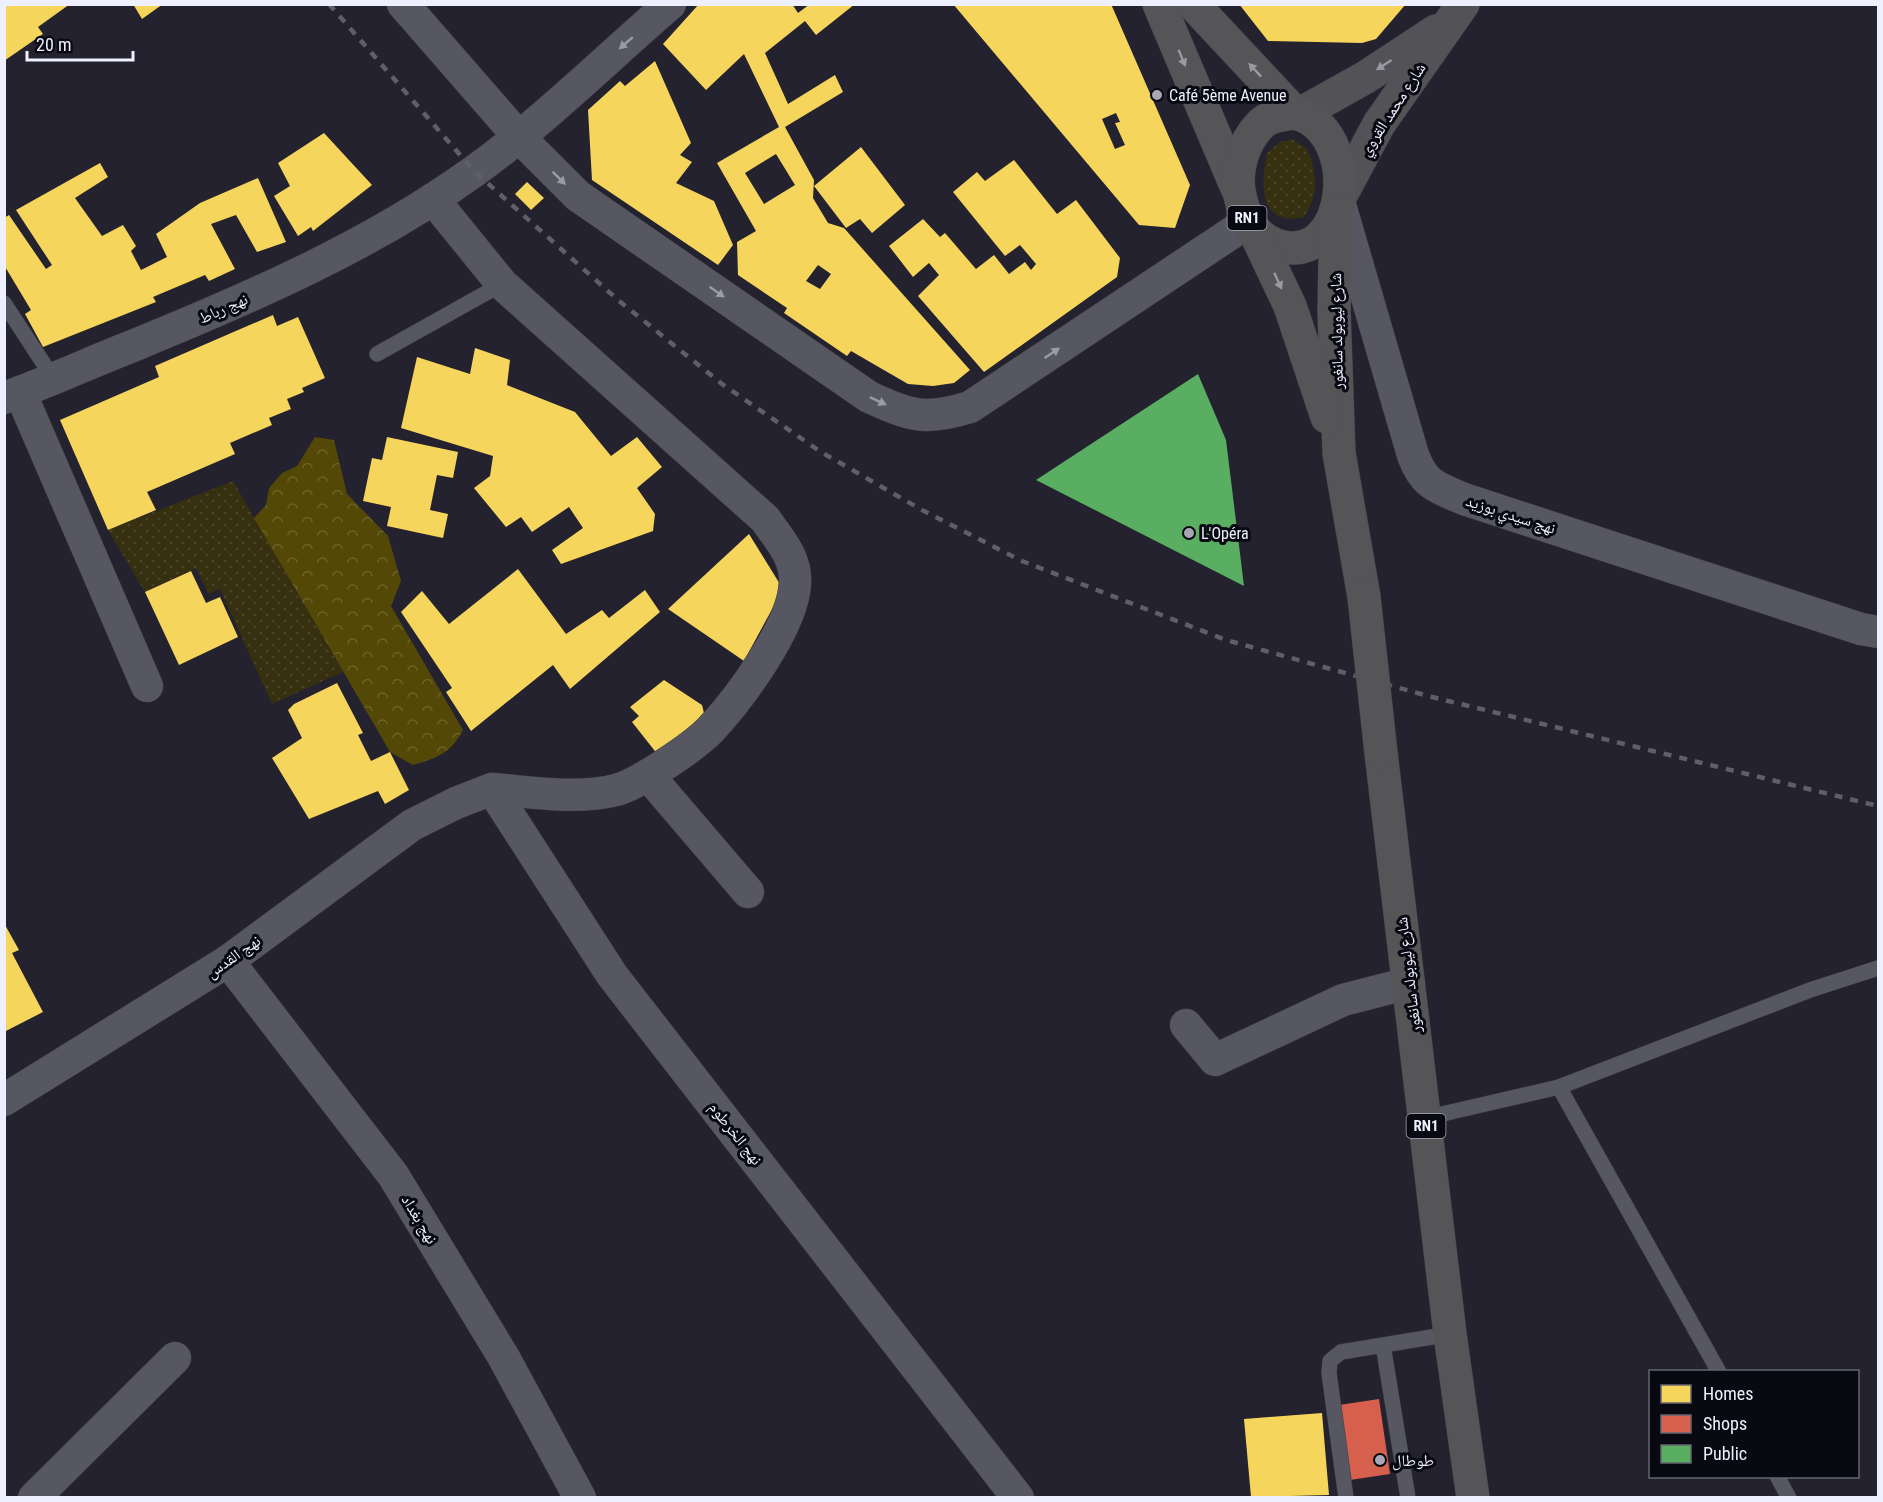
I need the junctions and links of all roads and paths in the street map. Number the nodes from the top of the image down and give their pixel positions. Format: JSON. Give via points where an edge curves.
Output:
{"nodes":[{"id":1,"x":403,"y":4,"type":"edge"},
{"id":2,"x":670,"y":4,"type":"edge"},
{"id":3,"x":1159,"y":4,"type":"edge"},
{"id":4,"x":1193,"y":4,"type":"edge"},
{"id":5,"x":1457,"y":13,"type":"edge"},
{"id":6,"x":1297,"y":114,"type":"junction"},
{"id":7,"x":518,"y":136,"type":"junction"},
{"id":8,"x":1238,"y":190,"type":"junction"},
{"id":9,"x":433,"y":199,"type":"junction"},
{"id":10,"x":1338,"y":203,"type":"junction"},
{"id":11,"x":1251,"y":225,"type":"junction"},
{"id":12,"x":502,"y":284,"type":"junction"},
{"id":13,"x":4,"y":303,"type":"edge"},
{"id":14,"x":377,"y":354,"type":"dead end"},
{"id":15,"x":54,"y":378,"type":"junction"},
{"id":16,"x":12,"y":395,"type":"edge"},
{"id":17,"x":1340,"y":453,"type":"junction"},
{"id":18,"x":1878,"y":632,"type":"edge"},
{"id":19,"x":147,"y":686,"type":"dead end"},
{"id":20,"x":648,"y":776,"type":"junction"},
{"id":21,"x":492,"y":789,"type":"junction"},
{"id":22,"x":748,"y":892,"type":"dead end"},
{"id":23,"x":228,"y":961,"type":"junction"},
{"id":24,"x":1878,"y":968,"type":"edge"},
{"id":25,"x":1409,"y":983,"type":"junction"},
{"id":26,"x":1186,"y":1025,"type":"dead end"},
{"id":27,"x":1559,"y":1087,"type":"junction"},
{"id":28,"x":4,"y":1100,"type":"edge"},
{"id":29,"x":1425,"y":1118,"type":"junction"},
{"id":30,"x":1450,"y":1334,"type":"junction"},
{"id":31,"x":1383,"y":1345,"type":"junction"},
{"id":32,"x":175,"y":1359,"type":"dead end"},
{"id":33,"x":1718,"y":1370,"type":"edge"},
{"id":34,"x":1778,"y":1478,"type":"edge"},
{"id":35,"x":34,"y":1497,"type":"edge"},
{"id":36,"x":580,"y":1497,"type":"edge"},
{"id":37,"x":1018,"y":1497,"type":"edge"},
{"id":38,"x":1346,"y":1497,"type":"edge"},
{"id":39,"x":1408,"y":1497,"type":"edge"},
{"id":40,"x":1473,"y":1497,"type":"edge"},
{"id":41,"x":1789,"y":1497,"type":"edge"}],
"edges":[{"from":1,"to":7,"type":"street"},
{"from":2,"to":7,"type":"street","name":"نهج رباط","one_way":true},
{"from":3,"to":8,"type":"main road","name":"شارع ليوبولد سانغور","number":"RN1","one_way":true},
{"from":6,"to":4,"type":"main road","name":"شارع ليوبولد سانغور","number":"RN1","one_way":true},
{"from":5,"to":6,"type":"main road","name":"شارع محمد القروي","one_way":true,"via":[[1366,77]]},
{"from":5,"to":10,"type":"main road","name":"شارع محمد القروي","via":[[1379,124]]},
{"from":6,"to":8,"type":"main road","name":"شارع ليوبولد سانغور","number":"RN1","via":[[1277,115],[1262,123],[1243,154]]},
{"from":6,"to":10,"type":"main road","name":"شارع ليوبولد سانغور","number":"RN1","via":[[1314,120],[1325,130],[1338,162]]},
{"from":7,"to":9,"type":"street","name":"نهج رباط"},
{"from":7,"to":11,"type":"street","one_way":true,"via":[[578,196],[869,397],[907,414],[940,417],[970,407]]},
{"from":8,"to":11,"type":"main road","name":"شارع ليوبولد سانغور","number":"RN1"},
{"from":9,"to":12,"type":"street"},
{"from":9,"to":15,"type":"street","name":"نهج رباط","via":[[271,287]]},
{"from":10,"to":11,"type":"main road","number":"RN1","via":[[1330,226],[1317,239],[1301,246],[1283,247],[1266,241]]},
{"from":10,"to":17,"type":"main road","name":"شارع ليوبولد سانغور","number":"RN1","via":[[1334,312]]},
{"from":10,"to":18,"type":"street","name":"نهج سيدي بوزيد","via":[[1413,454],[1420,474],[1436,487]]},
{"from":11,"to":17,"type":"main road","name":"شارع ليوبولد سانغور","number":"RN1","one_way":true,"via":[[1290,306]]},
{"from":12,"to":14,"type":"lane"},
{"from":12,"to":20,"type":"street","via":[[765,519],[789,554],[795,584],[786,616],[753,678],[710,731]]},
{"from":13,"to":15,"type":"lane"},
{"from":15,"to":16,"type":"street","name":"نهج رباط"},
{"from":16,"to":19,"type":"street"},
{"from":17,"to":25,"type":"main road","name":"شارع ليوبولد سانغور","number":"RN1","bridge":true,"via":[[1364,597]]},
{"from":20,"to":21,"type":"street","via":[[616,790],[570,795]]},
{"from":20,"to":22,"type":"street"},
{"from":21,"to":23,"type":"street","name":"نهج القدس","via":[[412,825]]},
{"from":21,"to":37,"type":"street","name":"نهج الخرطوم","via":[[612,975]]},
{"from":23,"to":28,"type":"street","name":"نهج القدس"},
{"from":23,"to":36,"type":"street","name":"نهج بغداد","via":[[393,1175],[503,1356]]},
{"from":24,"to":27,"type":"lane","via":[[1810,990]]},
{"from":25,"to":26,"type":"street","via":[[1343,1000],[1215,1060]]},
{"from":25,"to":29,"type":"main road","name":"شارع ليوبولد سانغور","number":"RN1"},
{"from":27,"to":29,"type":"lane"},
{"from":27,"to":33,"type":"lane"},
{"from":29,"to":30,"type":"main road","name":"شارع ليوبولد سانغور","number":"RN1"},
{"from":30,"to":31,"type":"lane"},
{"from":30,"to":40,"type":"main road","name":"شارع ليوبولد سانغور","number":"RN1"},
{"from":31,"to":38,"type":"lane","via":[[1341,1352],[1330,1361]]},
{"from":31,"to":39,"type":"lane"},
{"from":32,"to":35,"type":"street"},
{"from":34,"to":41,"type":"lane"}]}
